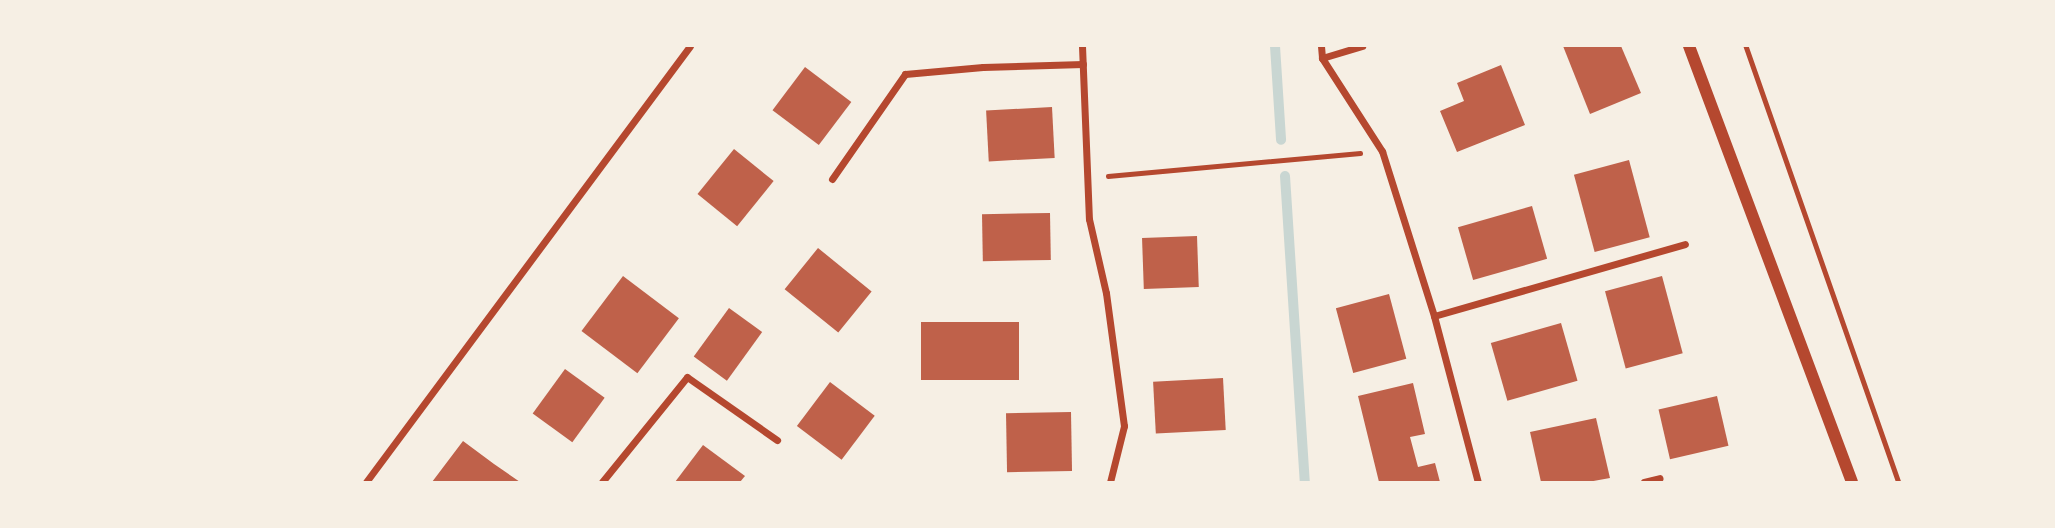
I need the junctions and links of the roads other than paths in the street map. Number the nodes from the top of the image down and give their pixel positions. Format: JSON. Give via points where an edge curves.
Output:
{"nodes":[{"id":1,"x":691,"y":46,"type":"edge"},
{"id":2,"x":1082,"y":46,"type":"edge"},
{"id":3,"x":1321,"y":46,"type":"edge"},
{"id":4,"x":1362,"y":46,"type":"edge"},
{"id":5,"x":1689,"y":46,"type":"edge"},
{"id":6,"x":1322,"y":58,"type":"junction"},
{"id":7,"x":1083,"y":64,"type":"junction"},
{"id":8,"x":832,"y":179,"type":"dead end"},
{"id":9,"x":1685,"y":244,"type":"dead end"},
{"id":10,"x":1434,"y":316,"type":"junction"},
{"id":11,"x":777,"y":440,"type":"dead end"},
{"id":12,"x":1660,"y":478,"type":"dead end"},
{"id":13,"x":366,"y":482,"type":"edge"},
{"id":14,"x":602,"y":482,"type":"edge"},
{"id":15,"x":1110,"y":482,"type":"edge"},
{"id":16,"x":1478,"y":482,"type":"edge"},
{"id":17,"x":1644,"y":482,"type":"edge"},
{"id":18,"x":1852,"y":482,"type":"edge"}],
"edges":[{"from":1,"to":13,"type":"street"},
{"from":2,"to":7,"type":"street"},
{"from":3,"to":6,"type":"street"},
{"from":4,"to":6,"type":"street"},
{"from":5,"to":18,"type":"street"},
{"from":6,"to":10,"type":"street","via":[[1382,150]]},
{"from":7,"to":8,"type":"street","via":[[905,74]]},
{"from":7,"to":15,"type":"street","via":[[1089,219],[1106,293],[1124,426]]},
{"from":9,"to":10,"type":"street"},
{"from":10,"to":16,"type":"street"},
{"from":11,"to":14,"type":"street","via":[[687,377]]},
{"from":12,"to":17,"type":"street"}]}
